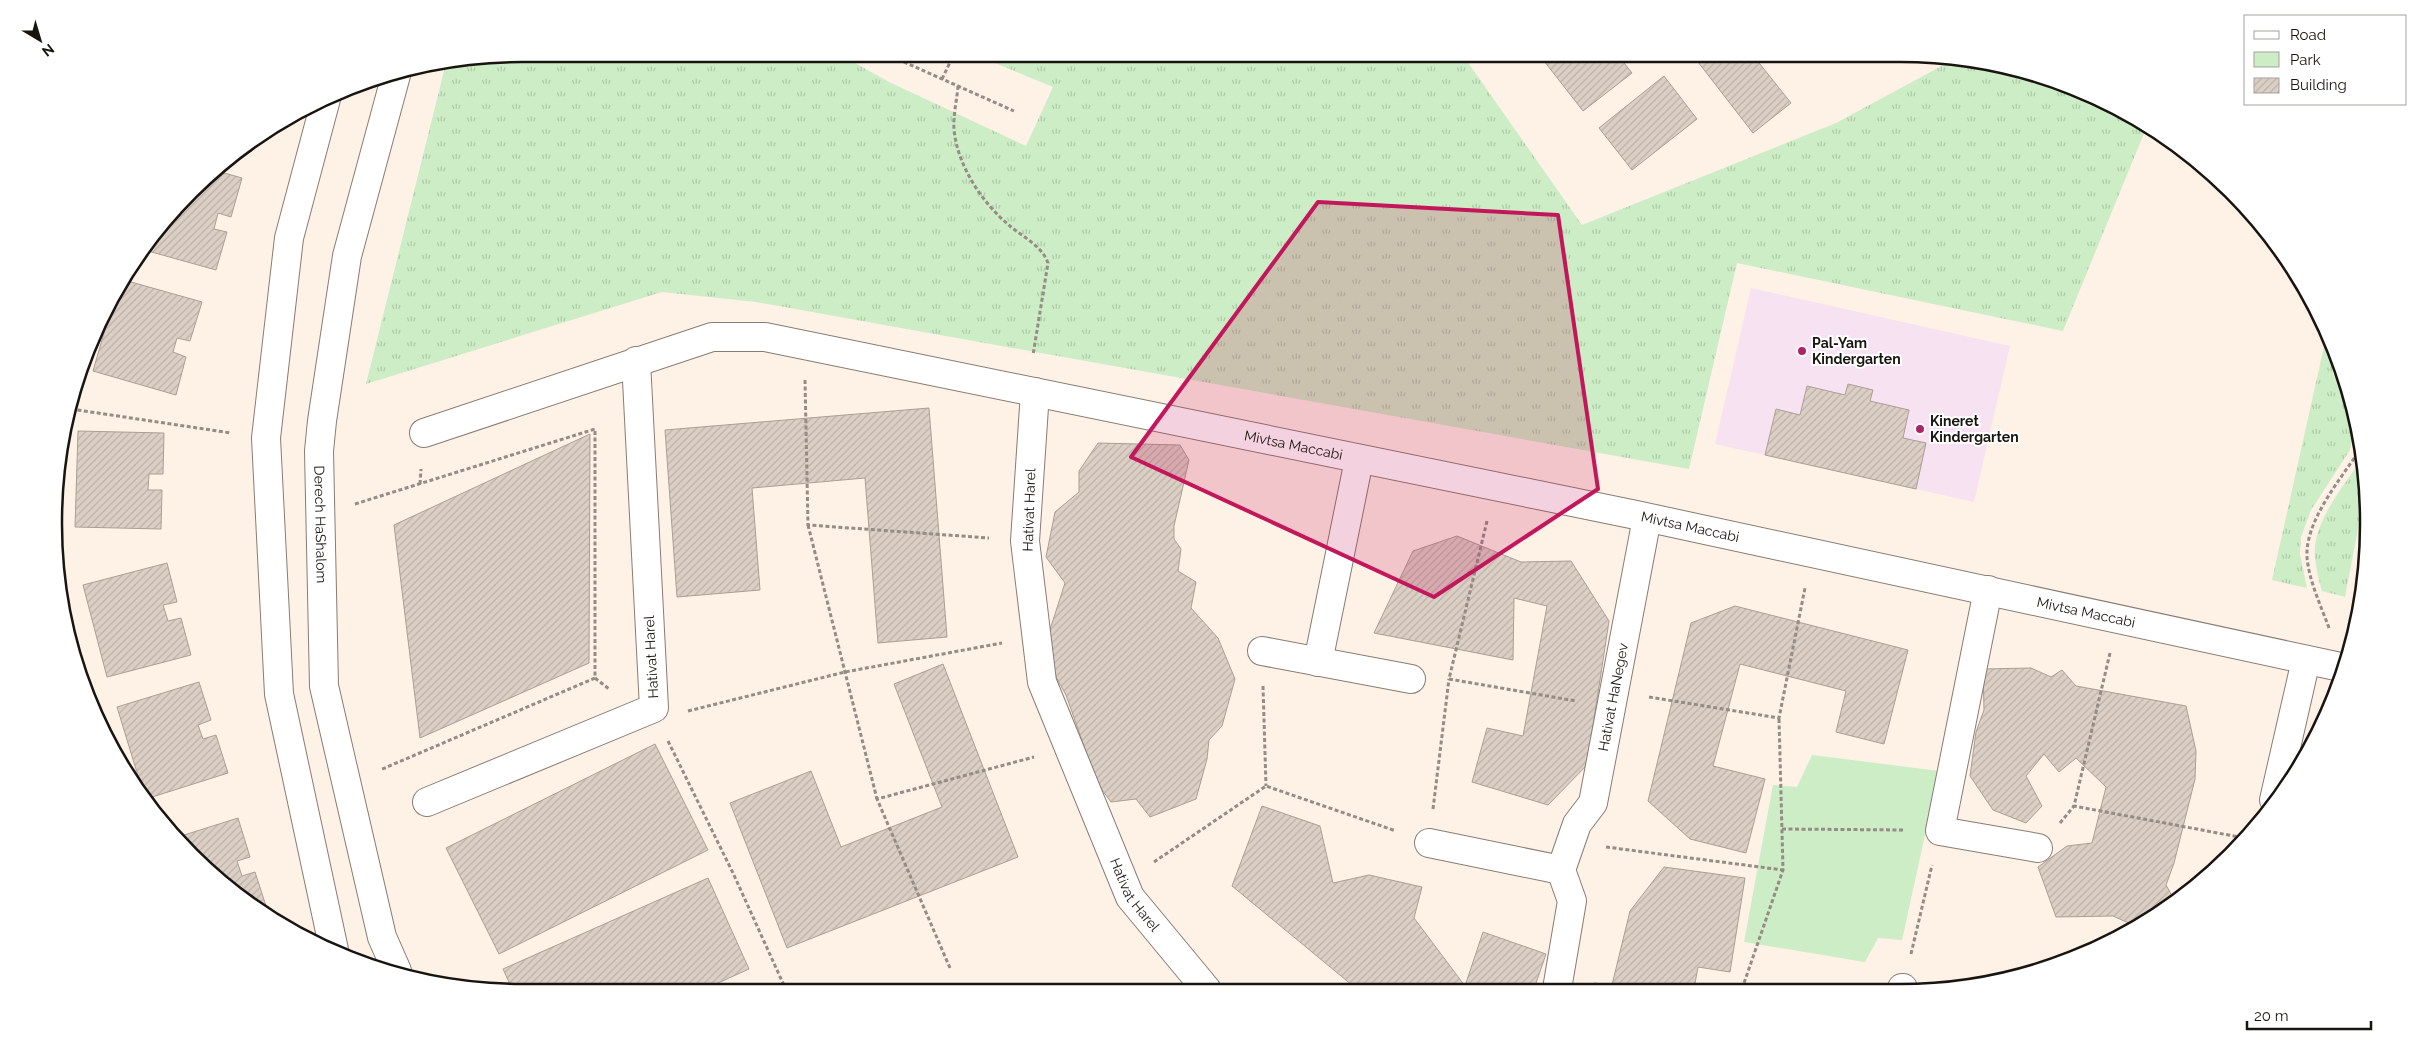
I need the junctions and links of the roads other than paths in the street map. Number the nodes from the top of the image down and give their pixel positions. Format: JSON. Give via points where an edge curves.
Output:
{"nodes":[{"id":1,"x":394,"y":81,"type":"edge"},
{"id":2,"x":324,"y":108,"type":"edge"},
{"id":3,"x":636,"y":361,"type":"junction"},
{"id":4,"x":1031,"y":391,"type":"junction"},
{"id":5,"x":424,"y":433,"type":"dead end"},
{"id":6,"x":1358,"y":460,"type":"junction"},
{"id":7,"x":1647,"y":518,"type":"junction"},
{"id":8,"x":1988,"y":590,"type":"junction"},
{"id":9,"x":1262,"y":651,"type":"road end"},
{"id":10,"x":2306,"y":660,"type":"junction"},
{"id":11,"x":1318,"y":662,"type":"junction"},
{"id":12,"x":2336,"y":666,"type":"edge"},
{"id":13,"x":1411,"y":679,"type":"road end"},
{"id":14,"x":2277,"y":785,"type":"edge"},
{"id":15,"x":427,"y":802,"type":"dead end"},
{"id":16,"x":1429,"y":843,"type":"road end"},
{"id":17,"x":2038,"y":848,"type":"dead end"},
{"id":18,"x":1561,"y":870,"type":"junction"},
{"id":19,"x":332,"y":942,"type":"edge"},
{"id":20,"x":394,"y":965,"type":"edge"},
{"id":21,"x":1202,"y":984,"type":"edge"},
{"id":22,"x":1558,"y":984,"type":"edge"}],
"edges":[{"from":1,"to":20,"type":"street","name":"Derech HaShalom","via":[[347,256],[320,451],[324,686],[382,937]]},
{"from":2,"to":19,"type":"street","via":[[289,238],[266,438],[279,694]]},
{"from":3,"to":4,"type":"street","via":[[712,337],[765,337]]},
{"from":3,"to":5,"type":"street"},
{"from":3,"to":15,"type":"street","name":"Hativat Harel","via":[[654,708]]},
{"from":4,"to":6,"type":"street","name":"Mivtsa Maccabi"},
{"from":4,"to":21,"type":"street","name":"Hativat Harel","via":[[1025,541],[1042,682],[1130,897]]},
{"from":6,"to":7,"type":"street","name":"Mivtsa Maccabi"},
{"from":6,"to":11,"type":"street"},
{"from":7,"to":8,"type":"street","name":"Mivtsa Maccabi"},
{"from":7,"to":18,"type":"street","name":"Hativat HaNegev","via":[[1593,802],[1577,824]]},
{"from":8,"to":10,"type":"street","name":"Mivtsa Maccabi"},
{"from":8,"to":17,"type":"street","via":[[1940,831]]},
{"from":9,"to":11,"type":"street"},
{"from":10,"to":12,"type":"street","name":"Mivtsa Maccabi"},
{"from":10,"to":14,"type":"street"},
{"from":11,"to":13,"type":"street"},
{"from":16,"to":18,"type":"street"},
{"from":18,"to":22,"type":"street","via":[[1572,901]]}]}
